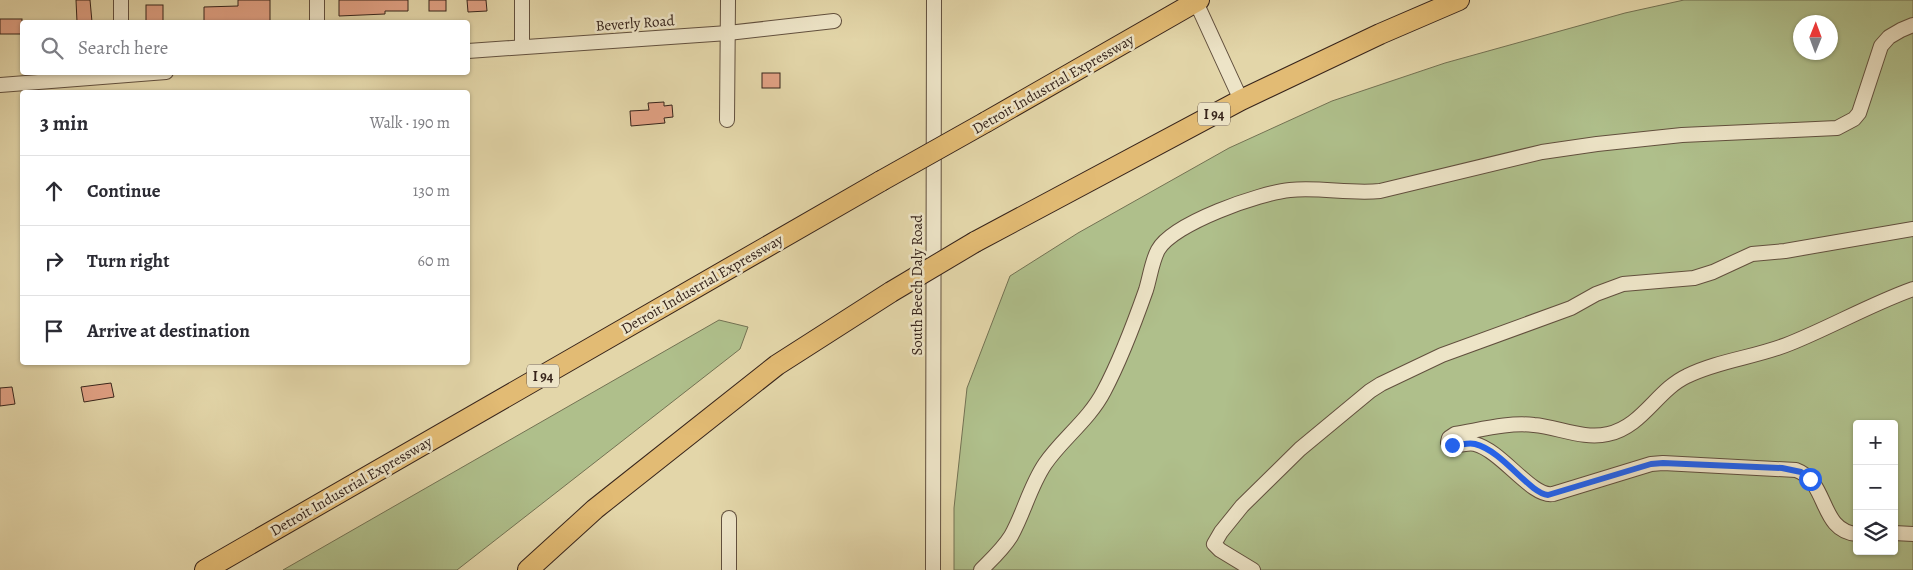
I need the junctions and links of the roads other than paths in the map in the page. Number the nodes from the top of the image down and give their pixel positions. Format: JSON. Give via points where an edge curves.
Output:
{"nodes":[{"id":1,"x":120,"y":0,"type":"edge"},
{"id":2,"x":317,"y":0,"type":"edge"},
{"id":3,"x":522,"y":0,"type":"edge"},
{"id":4,"x":728,"y":0,"type":"edge"},
{"id":5,"x":934,"y":0,"type":"edge"},
{"id":6,"x":1459,"y":0,"type":"edge"},
{"id":7,"x":1198,"y":1,"type":"edge"},
{"id":8,"x":121,"y":20,"type":"edge"},
{"id":9,"x":317,"y":20,"type":"edge"},
{"id":10,"x":834,"y":21,"type":"dead end"},
{"id":11,"x":1913,"y":25,"type":"edge"},
{"id":12,"x":728,"y":33,"type":"junction"},
{"id":13,"x":522,"y":47,"type":"junction"},
{"id":14,"x":470,"y":51,"type":"edge"},
{"id":15,"x":110,"y":75,"type":"edge"},
{"id":16,"x":0,"y":85,"type":"edge"},
{"id":17,"x":1241,"y":100,"type":"junction"},
{"id":18,"x":727,"y":120,"type":"dead end"},
{"id":19,"x":1913,"y":229,"type":"edge"},
{"id":20,"x":1913,"y":289,"type":"edge"},
{"id":21,"x":729,"y":518,"type":"dead end"},
{"id":22,"x":1898,"y":533,"type":"edge"},
{"id":23,"x":1853,"y":534,"type":"edge"},
{"id":24,"x":1913,"y":534,"type":"edge"},
{"id":25,"x":205,"y":570,"type":"edge"},
{"id":26,"x":528,"y":570,"type":"edge"},
{"id":27,"x":729,"y":570,"type":"edge"},
{"id":28,"x":933,"y":570,"type":"edge"},
{"id":29,"x":981,"y":570,"type":"edge"},
{"id":30,"x":1253,"y":570,"type":"edge"}],
"edges":[{"from":1,"to":8,"type":"street"},
{"from":2,"to":9,"type":"street"},
{"from":3,"to":13,"type":"street"},
{"from":4,"to":12,"type":"street"},
{"from":5,"to":28,"type":"street","name":"South Beech Daly Road"},
{"from":6,"to":17,"type":"highway","number":"I 94"},
{"from":7,"to":17,"type":"street"},
{"from":7,"to":25,"type":"highway","name":"Detroit Industrial Expressway","number":"I 94","bridge":true},
{"from":10,"to":12,"type":"street","name":"Beverly Road"},
{"from":11,"to":29,"type":"street","via":[[1889,37],[1881,46],[1859,113],[1837,128],[1652,137],[1542,152],[1380,191],[1286,190],[1224,208],[1180,229],[1158,249],[1133,325],[1104,392],[1046,463],[1011,535]]},
{"from":12,"to":13,"type":"street","name":"Beverly Road"},
{"from":12,"to":18,"type":"street"},
{"from":13,"to":14,"type":"street","name":"Beverly Road"},
{"from":15,"to":16,"type":"street"},
{"from":17,"to":26,"type":"highway","number":"I 94","bridge":true,"via":[[975,242],[778,365],[595,509]]},
{"from":19,"to":30,"type":"street","via":[[1752,254],[1694,278],[1623,284],[1571,308],[1442,355],[1381,384],[1300,449],[1242,506],[1221,532],[1214,544]]},
{"from":20,"to":23,"type":"street","via":[[1791,343],[1686,376],[1637,419],[1609,434],[1583,434],[1526,424],[1455,434],[1448,442],[1452,445],[1476,444],[1493,453],[1539,492],[1548,495],[1651,464],[1796,470],[1813,484],[1837,528]]},
{"from":21,"to":27,"type":"street"},
{"from":22,"to":24,"type":"street"}]}
